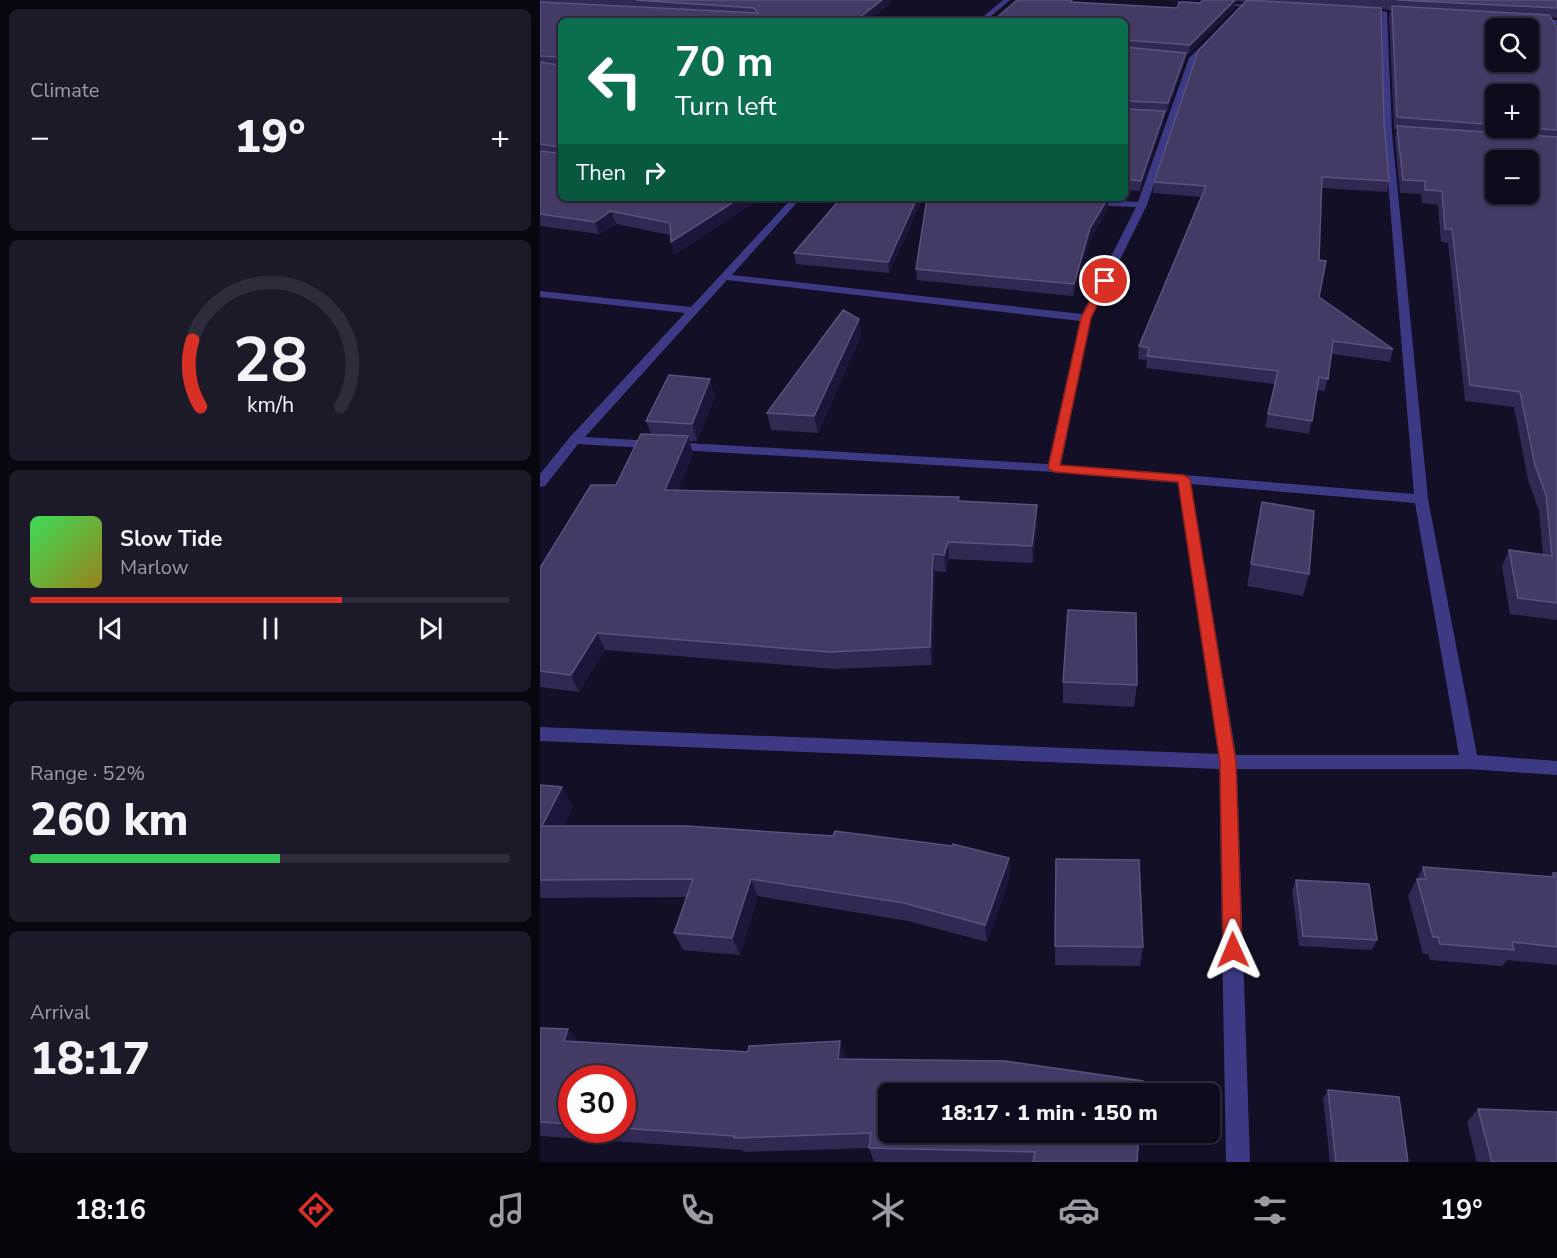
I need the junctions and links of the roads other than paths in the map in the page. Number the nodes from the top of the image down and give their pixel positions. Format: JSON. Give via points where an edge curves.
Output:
{"nodes":[{"id":1,"x":1007,"y":0,"type":"edge"},
{"id":2,"x":1165,"y":0,"type":"edge"},
{"id":3,"x":1266,"y":6,"type":"edge"},
{"id":4,"x":1384,"y":12,"type":"edge"},
{"id":5,"x":985,"y":18,"type":"edge"},
{"id":6,"x":1539,"y":21,"type":"edge"},
{"id":7,"x":1554,"y":22,"type":"edge"},
{"id":8,"x":1221,"y":28,"type":"edge"},
{"id":9,"x":1554,"y":30,"type":"edge"},
{"id":10,"x":1181,"y":57,"type":"edge"},
{"id":11,"x":1192,"y":58,"type":"junction"},
{"id":12,"x":1160,"y":116,"type":"edge"},
{"id":13,"x":1172,"y":117,"type":"junction"},
{"id":14,"x":794,"y":201,"type":"edge"},
{"id":15,"x":1083,"y":201,"type":"edge"},
{"id":16,"x":1142,"y":205,"type":"junction"},
{"id":17,"x":724,"y":277,"type":"junction"},
{"id":18,"x":540,"y":294,"type":"edge"},
{"id":19,"x":695,"y":311,"type":"junction"},
{"id":20,"x":1086,"y":318,"type":"junction"},
{"id":21,"x":575,"y":441,"type":"junction"},
{"id":22,"x":1054,"y":468,"type":"junction"},
{"id":23,"x":1184,"y":479,"type":"junction"},
{"id":24,"x":540,"y":483,"type":"edge"},
{"id":25,"x":1421,"y":499,"type":"junction"},
{"id":26,"x":540,"y":734,"type":"edge"},
{"id":27,"x":1228,"y":762,"type":"junction"},
{"id":28,"x":1469,"y":762,"type":"junction"},
{"id":29,"x":1557,"y":768,"type":"edge"},
{"id":30,"x":1238,"y":1162,"type":"edge"}],
"edges":[{"from":1,"to":5,"type":"street"},
{"from":2,"to":3,"type":"street","via":[[1239,9]]},
{"from":4,"to":25,"type":"street"},
{"from":6,"to":7,"type":"street"},
{"from":7,"to":9,"type":"street"},
{"from":8,"to":11,"type":"street"},
{"from":10,"to":11,"type":"street"},
{"from":11,"to":13,"type":"street"},
{"from":12,"to":13,"type":"street"},
{"from":13,"to":16,"type":"street"},
{"from":14,"to":17,"type":"street"},
{"from":15,"to":16,"type":"street"},
{"from":16,"to":20,"type":"street"},
{"from":17,"to":19,"type":"street"},
{"from":17,"to":20,"type":"street"},
{"from":18,"to":19,"type":"street"},
{"from":19,"to":21,"type":"street"},
{"from":20,"to":22,"type":"street"},
{"from":21,"to":22,"type":"street"},
{"from":21,"to":24,"type":"street"},
{"from":22,"to":23,"type":"street"},
{"from":23,"to":25,"type":"street"},
{"from":23,"to":27,"type":"street"},
{"from":25,"to":28,"type":"street"},
{"from":26,"to":27,"type":"street"},
{"from":27,"to":28,"type":"street"},
{"from":27,"to":30,"type":"street"},
{"from":28,"to":29,"type":"street"}]}
